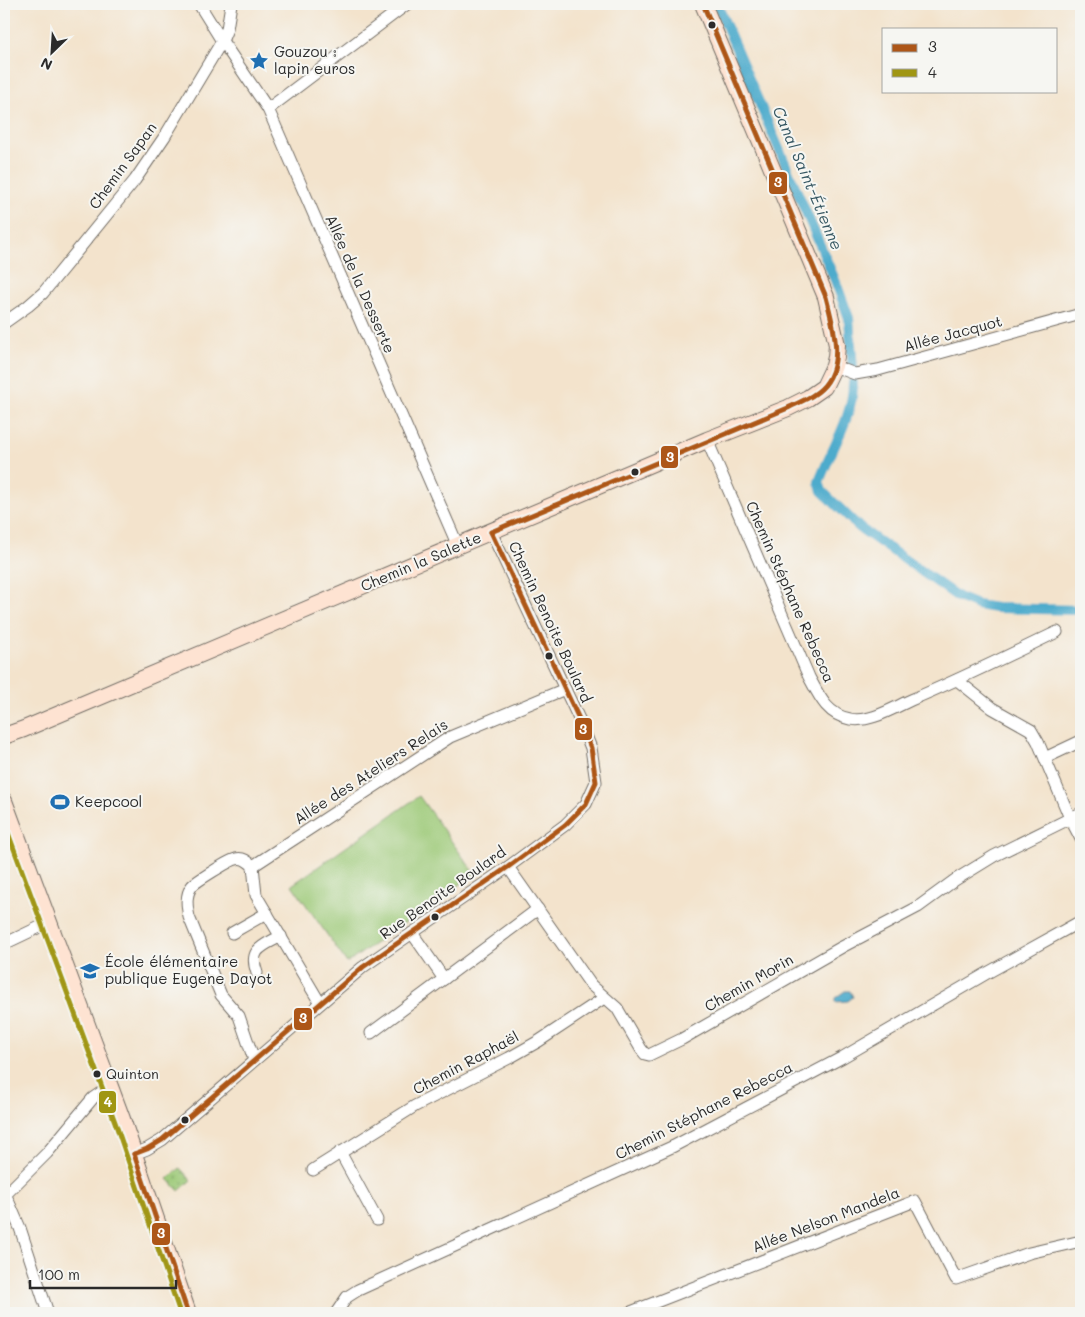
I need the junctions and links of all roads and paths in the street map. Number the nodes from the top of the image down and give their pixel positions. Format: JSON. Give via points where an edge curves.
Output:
{"nodes":[{"id":1,"x":200,"y":4,"type":"edge"},
{"id":2,"x":231,"y":4,"type":"edge"},
{"id":3,"x":407,"y":4,"type":"edge"},
{"id":4,"x":703,"y":4,"type":"edge"},
{"id":5,"x":222,"y":41,"type":"junction"},
{"id":6,"x":268,"y":109,"type":"junction"},
{"id":7,"x":1081,"y":314,"type":"edge"},
{"id":8,"x":4,"y":323,"type":"edge"},
{"id":9,"x":834,"y":366,"type":"junction"},
{"id":10,"x":707,"y":440,"type":"junction"},
{"id":11,"x":492,"y":532,"type":"junction"},
{"id":12,"x":458,"y":546,"type":"junction"},
{"id":13,"x":1057,"y":632,"type":"dead end"},
{"id":14,"x":957,"y":680,"type":"junction"},
{"id":15,"x":565,"y":688,"type":"junction"},
{"id":16,"x":24,"y":729,"type":"junction"},
{"id":17,"x":4,"y":736,"type":"edge"},
{"id":18,"x":1081,"y":741,"type":"edge"},
{"id":19,"x":4,"y":744,"type":"edge"},
{"id":20,"x":1045,"y":758,"type":"junction"},
{"id":21,"x":596,"y":782,"type":"joint"},
{"id":22,"x":4,"y":800,"type":"edge"},
{"id":23,"x":1081,"y":813,"type":"edge"},
{"id":24,"x":1070,"y":818,"type":"junction"},
{"id":25,"x":1081,"y":839,"type":"edge"},
{"id":26,"x":253,"y":866,"type":"junction"},
{"id":27,"x":508,"y":867,"type":"junction"},
{"id":28,"x":538,"y":909,"type":"junction"},
{"id":29,"x":267,"y":913,"type":"junction"},
{"id":30,"x":1081,"y":921,"type":"edge"},
{"id":31,"x":48,"y":923,"type":"junction"},
{"id":32,"x":232,"y":933,"type":"dead end"},
{"id":33,"x":412,"y":933,"type":"junction"},
{"id":34,"x":281,"y":936,"type":"junction"},
{"id":35,"x":4,"y":944,"type":"edge"},
{"id":36,"x":256,"y":973,"type":"dead end"},
{"id":37,"x":444,"y":979,"type":"junction"},
{"id":38,"x":604,"y":998,"type":"junction"},
{"id":39,"x":320,"y":1003,"type":"junction"},
{"id":40,"x":371,"y":1033,"type":"dead end"},
{"id":41,"x":254,"y":1060,"type":"junction"},
{"id":42,"x":109,"y":1087,"type":"junction"},
{"id":43,"x":340,"y":1152,"type":"junction"},
{"id":44,"x":134,"y":1154,"type":"junction"},
{"id":45,"x":313,"y":1170,"type":"dead end"},
{"id":46,"x":4,"y":1194,"type":"edge"},
{"id":47,"x":377,"y":1220,"type":"dead end"},
{"id":48,"x":1081,"y":1242,"type":"edge"},
{"id":49,"x":48,"y":1313,"type":"edge"},
{"id":50,"x":188,"y":1313,"type":"edge"},
{"id":51,"x":336,"y":1313,"type":"edge"},
{"id":52,"x":628,"y":1313,"type":"edge"}],
"edges":[{"from":1,"to":5,"type":"street","name":"Allée de la Desserte"},
{"from":2,"to":5,"type":"street","name":"Chemin Sapan"},
{"from":3,"to":6,"type":"street"},
{"from":4,"to":9,"type":"street","name":"Chemin la Salette","via":[[826,297],[837,345]]},
{"from":5,"to":6,"type":"street","name":"Allée de la Desserte"},
{"from":5,"to":8,"type":"street","name":"Chemin Sapan","via":[[135,180],[43,293]]},
{"from":6,"to":12,"type":"street","name":"Allée de la Desserte"},
{"from":7,"to":9,"type":"street","name":"Allée Jacquot","via":[[878,370],[855,374]]},
{"from":9,"to":10,"type":"street","name":"Chemin la Salette","via":[[824,386],[808,398]]},
{"from":10,"to":11,"type":"street","name":"Chemin la Salette"},
{"from":10,"to":14,"type":"street","name":"Chemin Stéphane Rebecca","via":[[822,703],[839,716],[857,720],[874,716]]},
{"from":11,"to":12,"type":"street","name":"Chemin la Salette"},
{"from":11,"to":15,"type":"street","name":"Chemin Benoite Boulard"},
{"from":12,"to":16,"type":"street","name":"Chemin la Salette"},
{"from":13,"to":14,"type":"street","name":"Chemin Stéphane Rebecca"},
{"from":14,"to":20,"type":"street","via":[[992,708],[1031,730]]},
{"from":15,"to":21,"type":"street","name":"Chemin Benoite Boulard","via":[[591,748]]},
{"from":15,"to":26,"type":"street","name":"Allée des Ateliers Relais","via":[[450,737]]},
{"from":16,"to":17,"type":"street","name":"Chemin la Salette"},
{"from":16,"to":19,"type":"street","name":"Chemin la Salette"},
{"from":18,"to":20,"type":"street"},
{"from":20,"to":24,"type":"street"},
{"from":21,"to":27,"type":"street","name":"Rue Benoite Boulard","via":[[586,804],[565,825]]},
{"from":22,"to":31,"type":"street"},
{"from":23,"to":24,"type":"street","name":"Chemin Morin"},
{"from":24,"to":25,"type":"street"},
{"from":24,"to":38,"type":"street","name":"Chemin Morin","via":[[994,856],[918,907],[653,1054],[640,1050],[617,1008]]},
{"from":26,"to":29,"type":"street","via":[[256,895]]},
{"from":26,"to":41,"type":"street","via":[[246,860],[236,859],[199,880],[191,886],[187,904],[189,917],[221,995],[239,1016]]},
{"from":27,"to":28,"type":"street","name":"Chemin Morin"},
{"from":27,"to":33,"type":"street","name":"Rue Benoite Boulard"},
{"from":28,"to":37,"type":"street"},
{"from":28,"to":38,"type":"street","name":"Chemin Morin","via":[[591,985]]},
{"from":29,"to":32,"type":"street"},
{"from":29,"to":34,"type":"street"},
{"from":30,"to":51,"type":"street","name":"Chemin Stéphane Rebecca","via":[[843,1057],[674,1146],[358,1290],[347,1297]]},
{"from":31,"to":35,"type":"street"},
{"from":31,"to":42,"type":"street"},
{"from":33,"to":37,"type":"street"},
{"from":33,"to":39,"type":"street","name":"Rue Benoite Boulard","via":[[363,967]]},
{"from":34,"to":36,"type":"street","via":[[259,948],[253,963]]},
{"from":34,"to":39,"type":"street"},
{"from":37,"to":40,"type":"street"},
{"from":38,"to":43,"type":"street","name":"Chemin Raphaël","via":[[539,1041],[415,1106]]},
{"from":39,"to":41,"type":"street","name":"Rue Benoite Boulard"},
{"from":41,"to":44,"type":"street","name":"Rue Benoite Boulard","via":[[162,1140]]},
{"from":42,"to":44,"type":"street"},
{"from":42,"to":46,"type":"street","via":[[93,1098],[47,1153]]},
{"from":43,"to":45,"type":"street","name":"Chemin Raphaël"},
{"from":43,"to":47,"type":"street"},
{"from":44,"to":50,"type":"street"},
{"from":46,"to":49,"type":"street","via":[[20,1228]]},
{"from":48,"to":52,"type":"street","name":"Allée Nelson Mandela","via":[[1029,1253],[956,1279],[915,1201]]}]}
